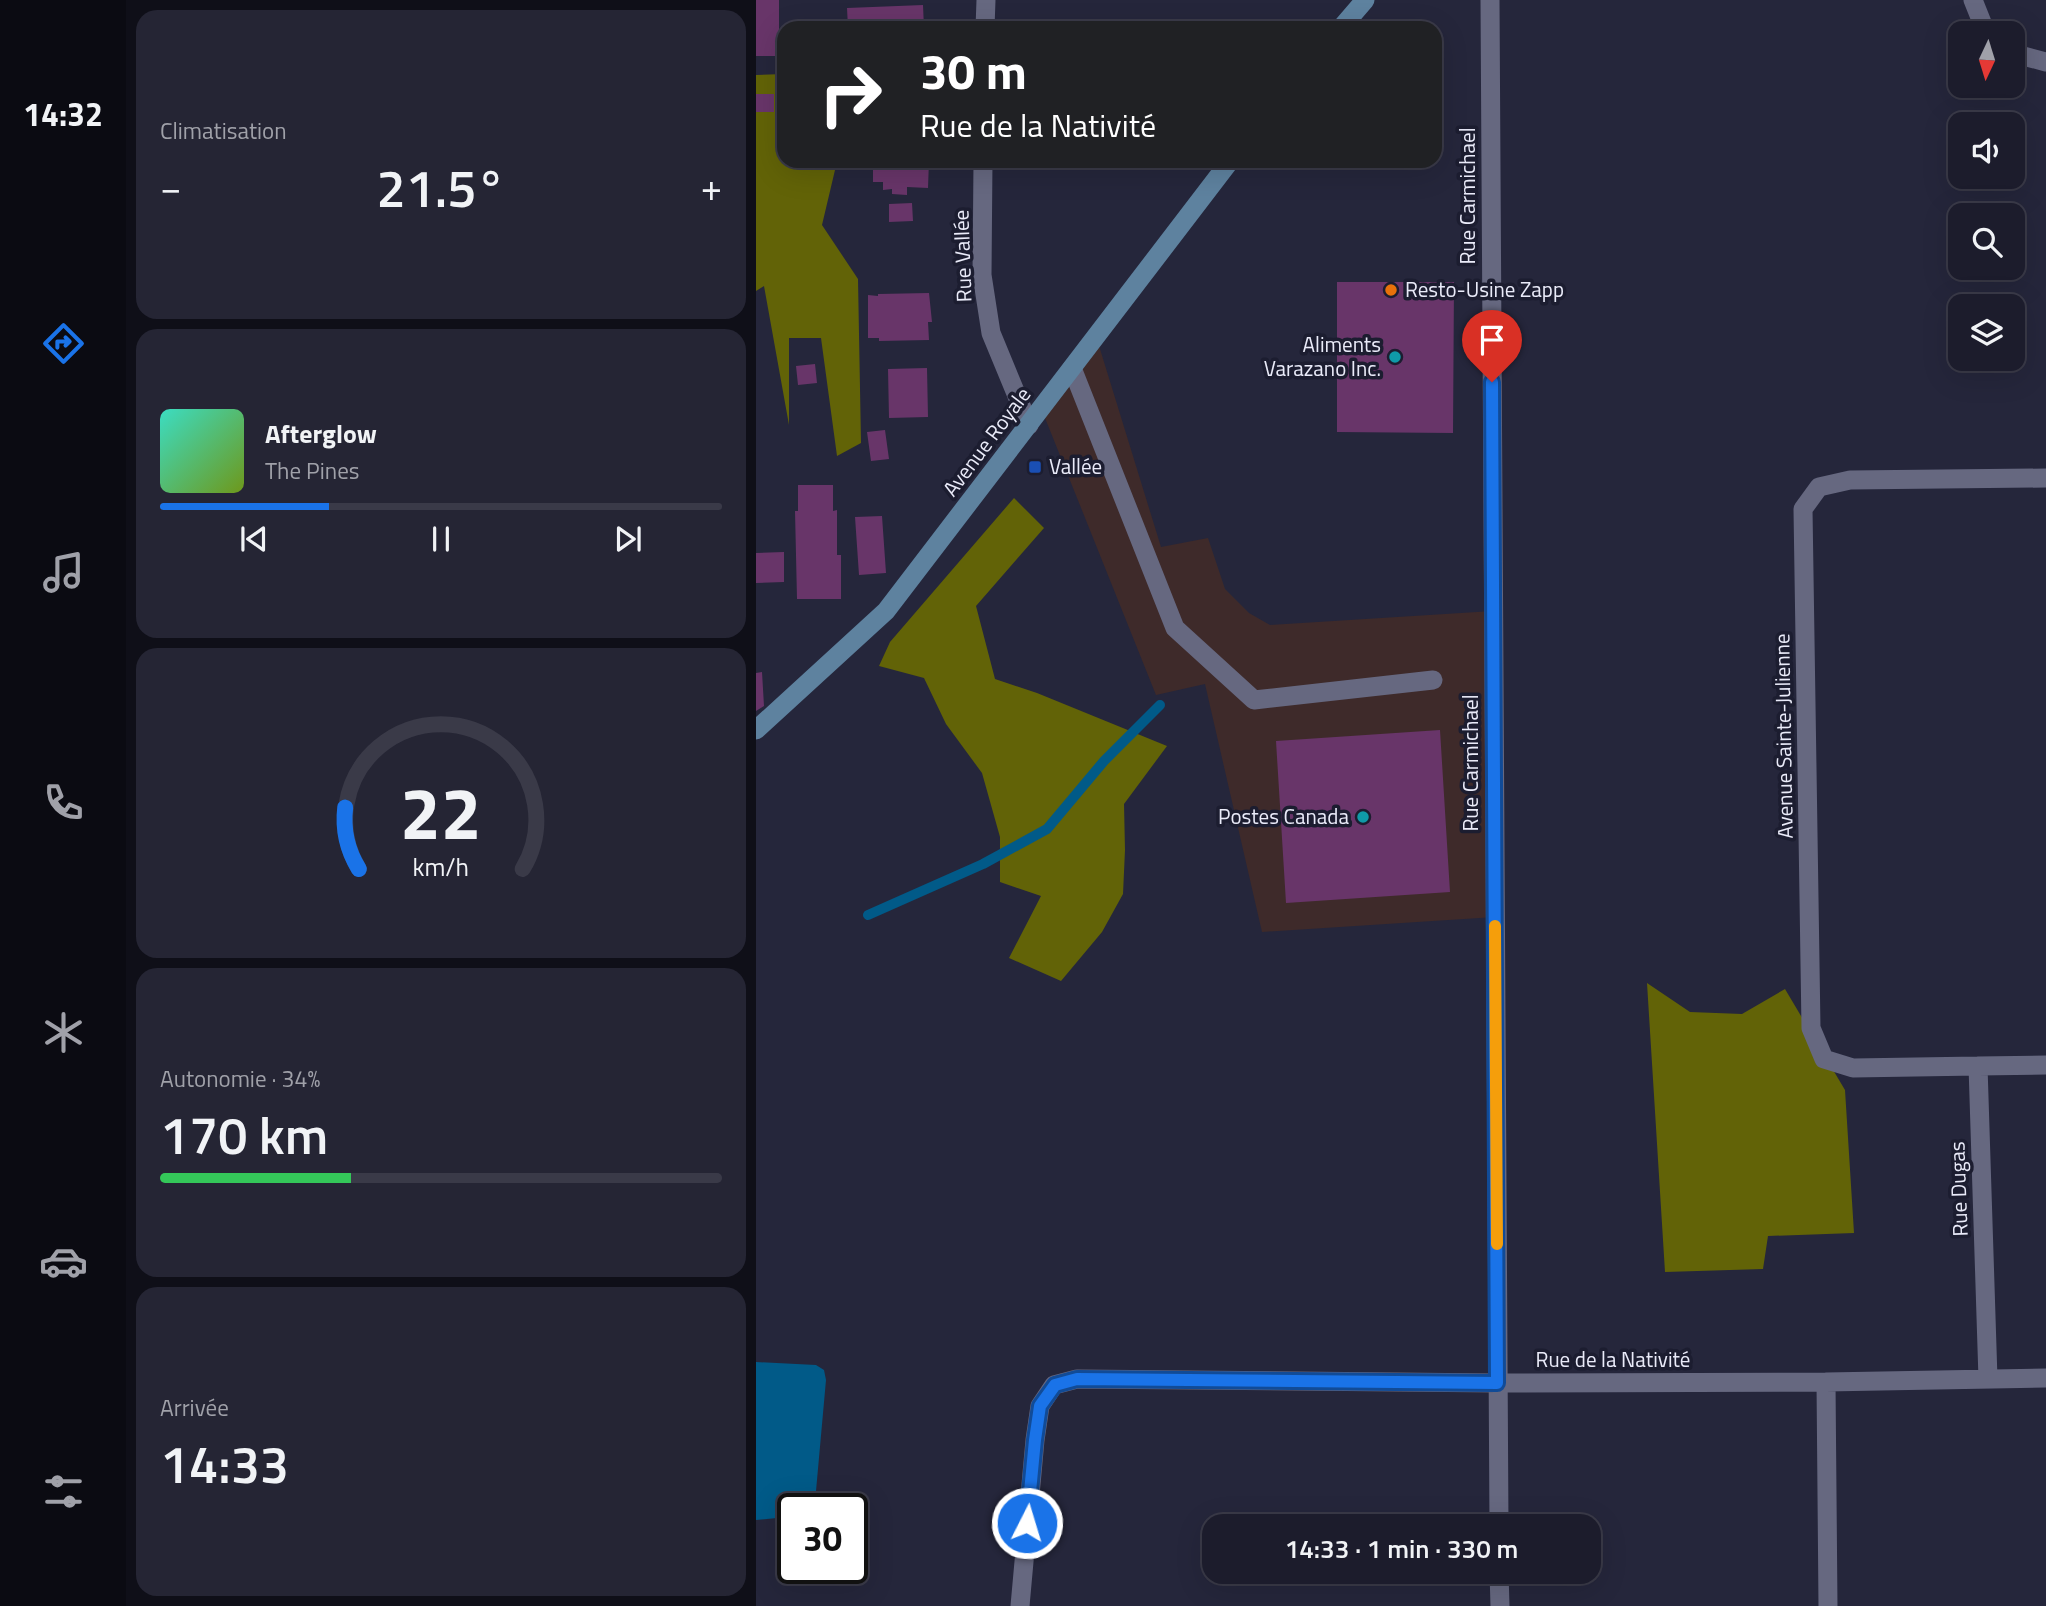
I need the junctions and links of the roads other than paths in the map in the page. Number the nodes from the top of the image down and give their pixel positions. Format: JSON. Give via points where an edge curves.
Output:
{"nodes":[{"id":1,"x":986,"y":0,"type":"edge"},
{"id":2,"x":1365,"y":0,"type":"edge"},
{"id":3,"x":1490,"y":0,"type":"edge"},
{"id":4,"x":1973,"y":0,"type":"edge"},
{"id":5,"x":985,"y":21,"type":"edge"},
{"id":6,"x":1347,"y":21,"type":"edge"},
{"id":7,"x":1981,"y":21,"type":"edge"},
{"id":8,"x":2025,"y":56,"type":"edge"},
{"id":9,"x":2046,"y":62,"type":"edge"},
{"id":10,"x":984,"y":168,"type":"edge"},
{"id":11,"x":1225,"y":168,"type":"edge"},
{"id":12,"x":1072,"y":369,"type":"junction"},
{"id":13,"x":1029,"y":425,"type":"junction"},
{"id":14,"x":2046,"y":478,"type":"edge"},
{"id":15,"x":1433,"y":680,"type":"dead end"},
{"id":16,"x":756,"y":730,"type":"edge"},
{"id":17,"x":2046,"y":1065,"type":"edge"},
{"id":18,"x":1978,"y":1066,"type":"junction"},
{"id":19,"x":2046,"y":1378,"type":"edge"},
{"id":20,"x":1988,"y":1379,"type":"junction"},
{"id":21,"x":1826,"y":1382,"type":"junction"},
{"id":22,"x":1497,"y":1383,"type":"junction"},
{"id":23,"x":1499,"y":1514,"type":"edge"},
{"id":24,"x":1499,"y":1584,"type":"edge"},
{"id":25,"x":1020,"y":1606,"type":"edge"},
{"id":26,"x":1500,"y":1606,"type":"edge"},
{"id":27,"x":1828,"y":1606,"type":"edge"}],
"edges":[{"from":1,"to":5,"type":"street"},
{"from":2,"to":6,"type":"main road"},
{"from":3,"to":22,"type":"street","name":"Rue Carmichael"},
{"from":4,"to":7,"type":"street"},
{"from":8,"to":9,"type":"street"},
{"from":10,"to":13,"type":"street","name":"Rue Vallée","via":[[982,275],[991,333]]},
{"from":11,"to":12,"type":"main road","name":"Avenue Royale"},
{"from":12,"to":13,"type":"main road","name":"Avenue Royale"},
{"from":12,"to":15,"type":"street","via":[[1175,628],[1254,700]]},
{"from":13,"to":16,"type":"main road","name":"Avenue Royale","via":[[887,611]]},
{"from":14,"to":18,"type":"street","name":"Avenue Sainte-Julienne","via":[[1850,480],[1819,487],[1803,509],[1811,1028],[1824,1059],[1853,1068]]},
{"from":17,"to":18,"type":"street"},
{"from":18,"to":20,"type":"street","name":"Rue Dugas"},
{"from":19,"to":20,"type":"street","name":"Rue de la Nativité"},
{"from":20,"to":21,"type":"street","name":"Rue de la Nativité"},
{"from":21,"to":22,"type":"street","name":"Rue de la Nativité"},
{"from":21,"to":27,"type":"street"},
{"from":22,"to":23,"type":"street","name":"Rue Carmichael"},
{"from":22,"to":25,"type":"street","name":"Rue de la Nativité","via":[[1077,1379],[1055,1385],[1040,1406]]},
{"from":24,"to":26,"type":"street"}]}
